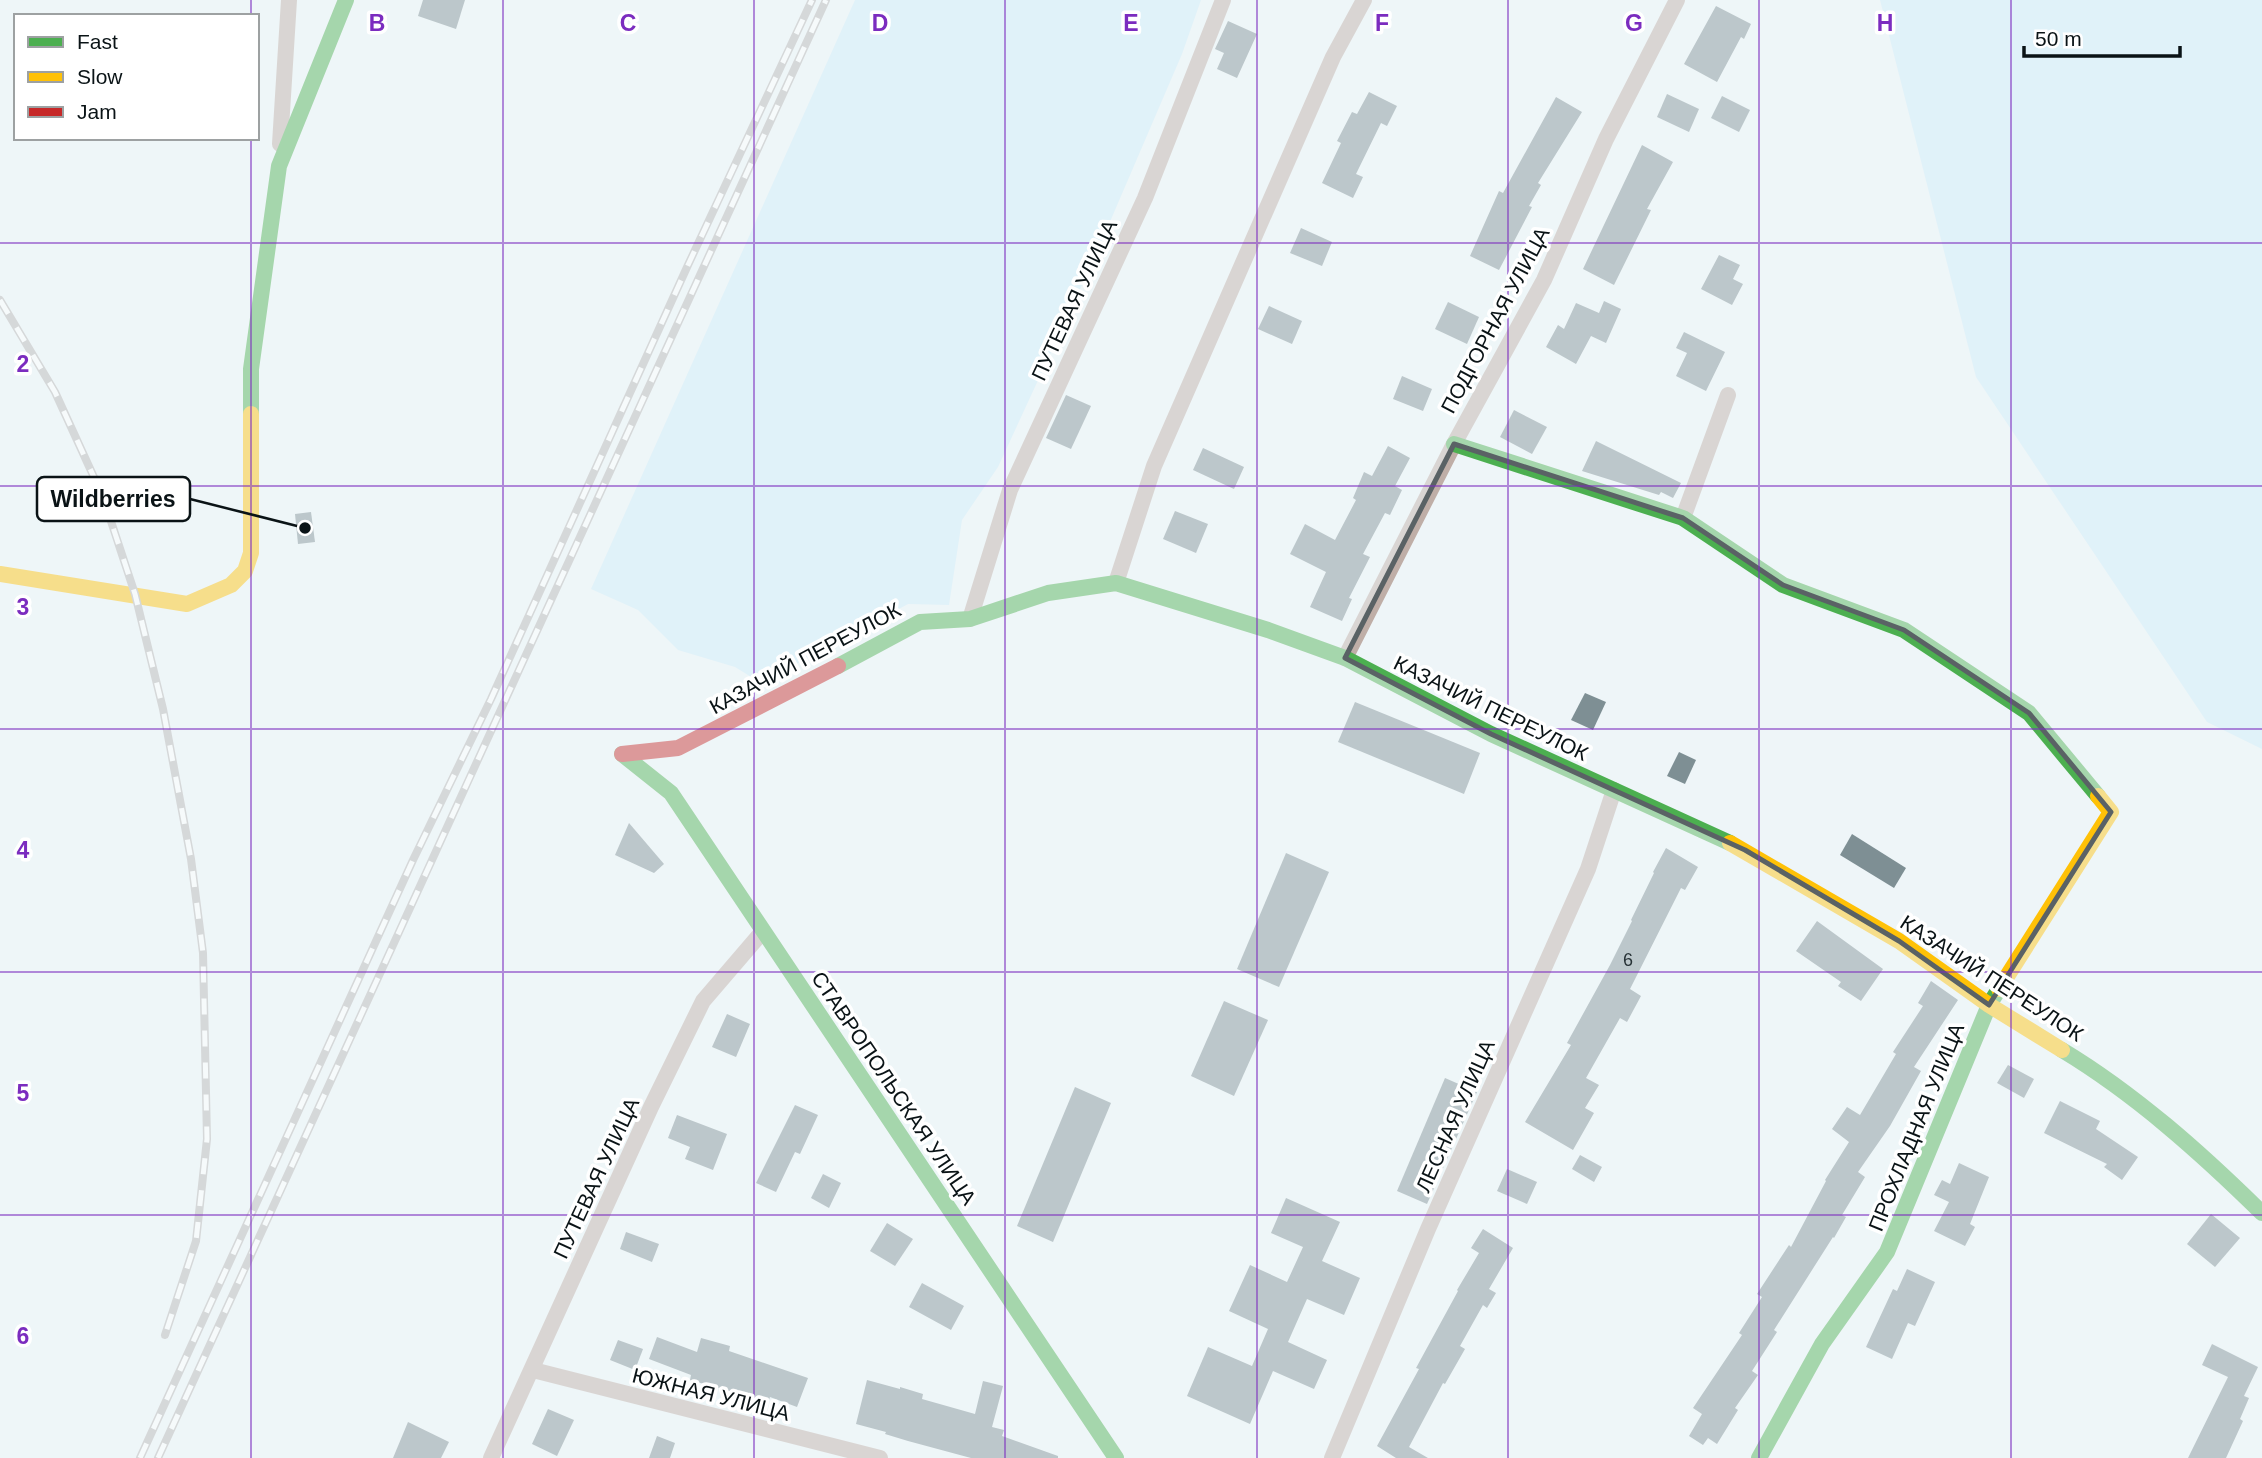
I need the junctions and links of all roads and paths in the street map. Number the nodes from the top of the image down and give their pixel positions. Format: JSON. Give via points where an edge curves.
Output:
{"nodes":[{"id":1,"x":289,"y":0,"type":"edge"},
{"id":2,"x":346,"y":0,"type":"edge"},
{"id":3,"x":1223,"y":0,"type":"edge"},
{"id":4,"x":1364,"y":0,"type":"edge"},
{"id":5,"x":1677,"y":0,"type":"edge"},
{"id":6,"x":279,"y":166,"type":"junction"},
{"id":7,"x":1728,"y":394,"type":"dead end"},
{"id":8,"x":1454,"y":444,"type":"junction"},
{"id":9,"x":1682,"y":518,"type":"junction"},
{"id":10,"x":0,"y":574,"type":"edge"},
{"id":11,"x":1116,"y":583,"type":"junction"},
{"id":12,"x":970,"y":619,"type":"junction"},
{"id":13,"x":1345,"y":658,"type":"junction"},
{"id":14,"x":622,"y":754,"type":"joint"},
{"id":15,"x":1614,"y":790,"type":"junction"},
{"id":16,"x":763,"y":931,"type":"junction"},
{"id":17,"x":1989,"y":1005,"type":"junction"},
{"id":18,"x":2262,"y":1213,"type":"edge"},
{"id":19,"x":533,"y":1370,"type":"junction"},
{"id":20,"x":491,"y":1458,"type":"edge"},
{"id":21,"x":880,"y":1458,"type":"edge"},
{"id":22,"x":1116,"y":1458,"type":"edge"},
{"id":23,"x":1332,"y":1458,"type":"edge"},
{"id":24,"x":1759,"y":1458,"type":"edge"}],
"edges":[{"from":1,"to":6,"type":"street"},
{"from":2,"to":6,"type":"street"},
{"from":3,"to":12,"type":"street","name":"ПУТЕВАЯ УЛИЦА","via":[[1145,198],[1010,490]]},
{"from":4,"to":11,"type":"street","via":[[1333,57],[1154,466]]},
{"from":5,"to":8,"type":"street","name":"ПОДГОРНАЯ УЛИЦА","via":[[1606,139],[1544,280]]},
{"from":6,"to":10,"type":"street","via":[[251,369],[251,553],[245,571],[231,585],[187,604]]},
{"from":7,"to":9,"type":"street"},
{"from":8,"to":9,"type":"street"},
{"from":8,"to":13,"type":"street","name":"ПОДГОРНАЯ УЛИЦА"},
{"from":9,"to":17,"type":"street","name":"ПРОХЛАДНАЯ УЛИЦА","via":[[1783,586],[1904,630],[2029,713],[2111,812]]},
{"from":11,"to":12,"type":"street","name":"КАЗАЧИЙ ПЕРЕУЛОК","via":[[1048,593]]},
{"from":11,"to":13,"type":"street","name":"КАЗАЧИЙ ПЕРЕУЛОК"},
{"from":12,"to":14,"type":"street","name":"КАЗАЧИЙ ПЕРЕУЛОК","via":[[920,622],[678,748]]},
{"from":13,"to":15,"type":"street","name":"КАЗАЧИЙ ПЕРЕУЛОК","via":[[1491,734]]},
{"from":14,"to":16,"type":"street","name":"СТАВРОПОЛЬСКАЯ УЛИЦА","via":[[671,793]]},
{"from":15,"to":17,"type":"street","name":"КАЗАЧИЙ ПЕРЕУЛОК","via":[[1745,850],[1899,941]]},
{"from":15,"to":23,"type":"street","name":"ЛЕСНАЯ УЛИЦА","via":[[1588,869]]},
{"from":16,"to":19,"type":"street","name":"ПУТЕВАЯ УЛИЦА","via":[[703,1001]]},
{"from":16,"to":22,"type":"street","name":"СТАВРОПОЛЬСКАЯ УЛИЦА"},
{"from":17,"to":18,"type":"street","name":"КАЗАЧИЙ ПЕРЕУЛОК","via":[[2089,1066],[2207,1159]]},
{"from":17,"to":24,"type":"street","name":"ПРОХЛАДНАЯ УЛИЦА","via":[[1887,1252],[1822,1344]]},
{"from":19,"to":20,"type":"street","name":"ПУТЕВАЯ УЛИЦА"},
{"from":19,"to":21,"type":"street","name":"ЮЖНАЯ УЛИЦА"}]}
